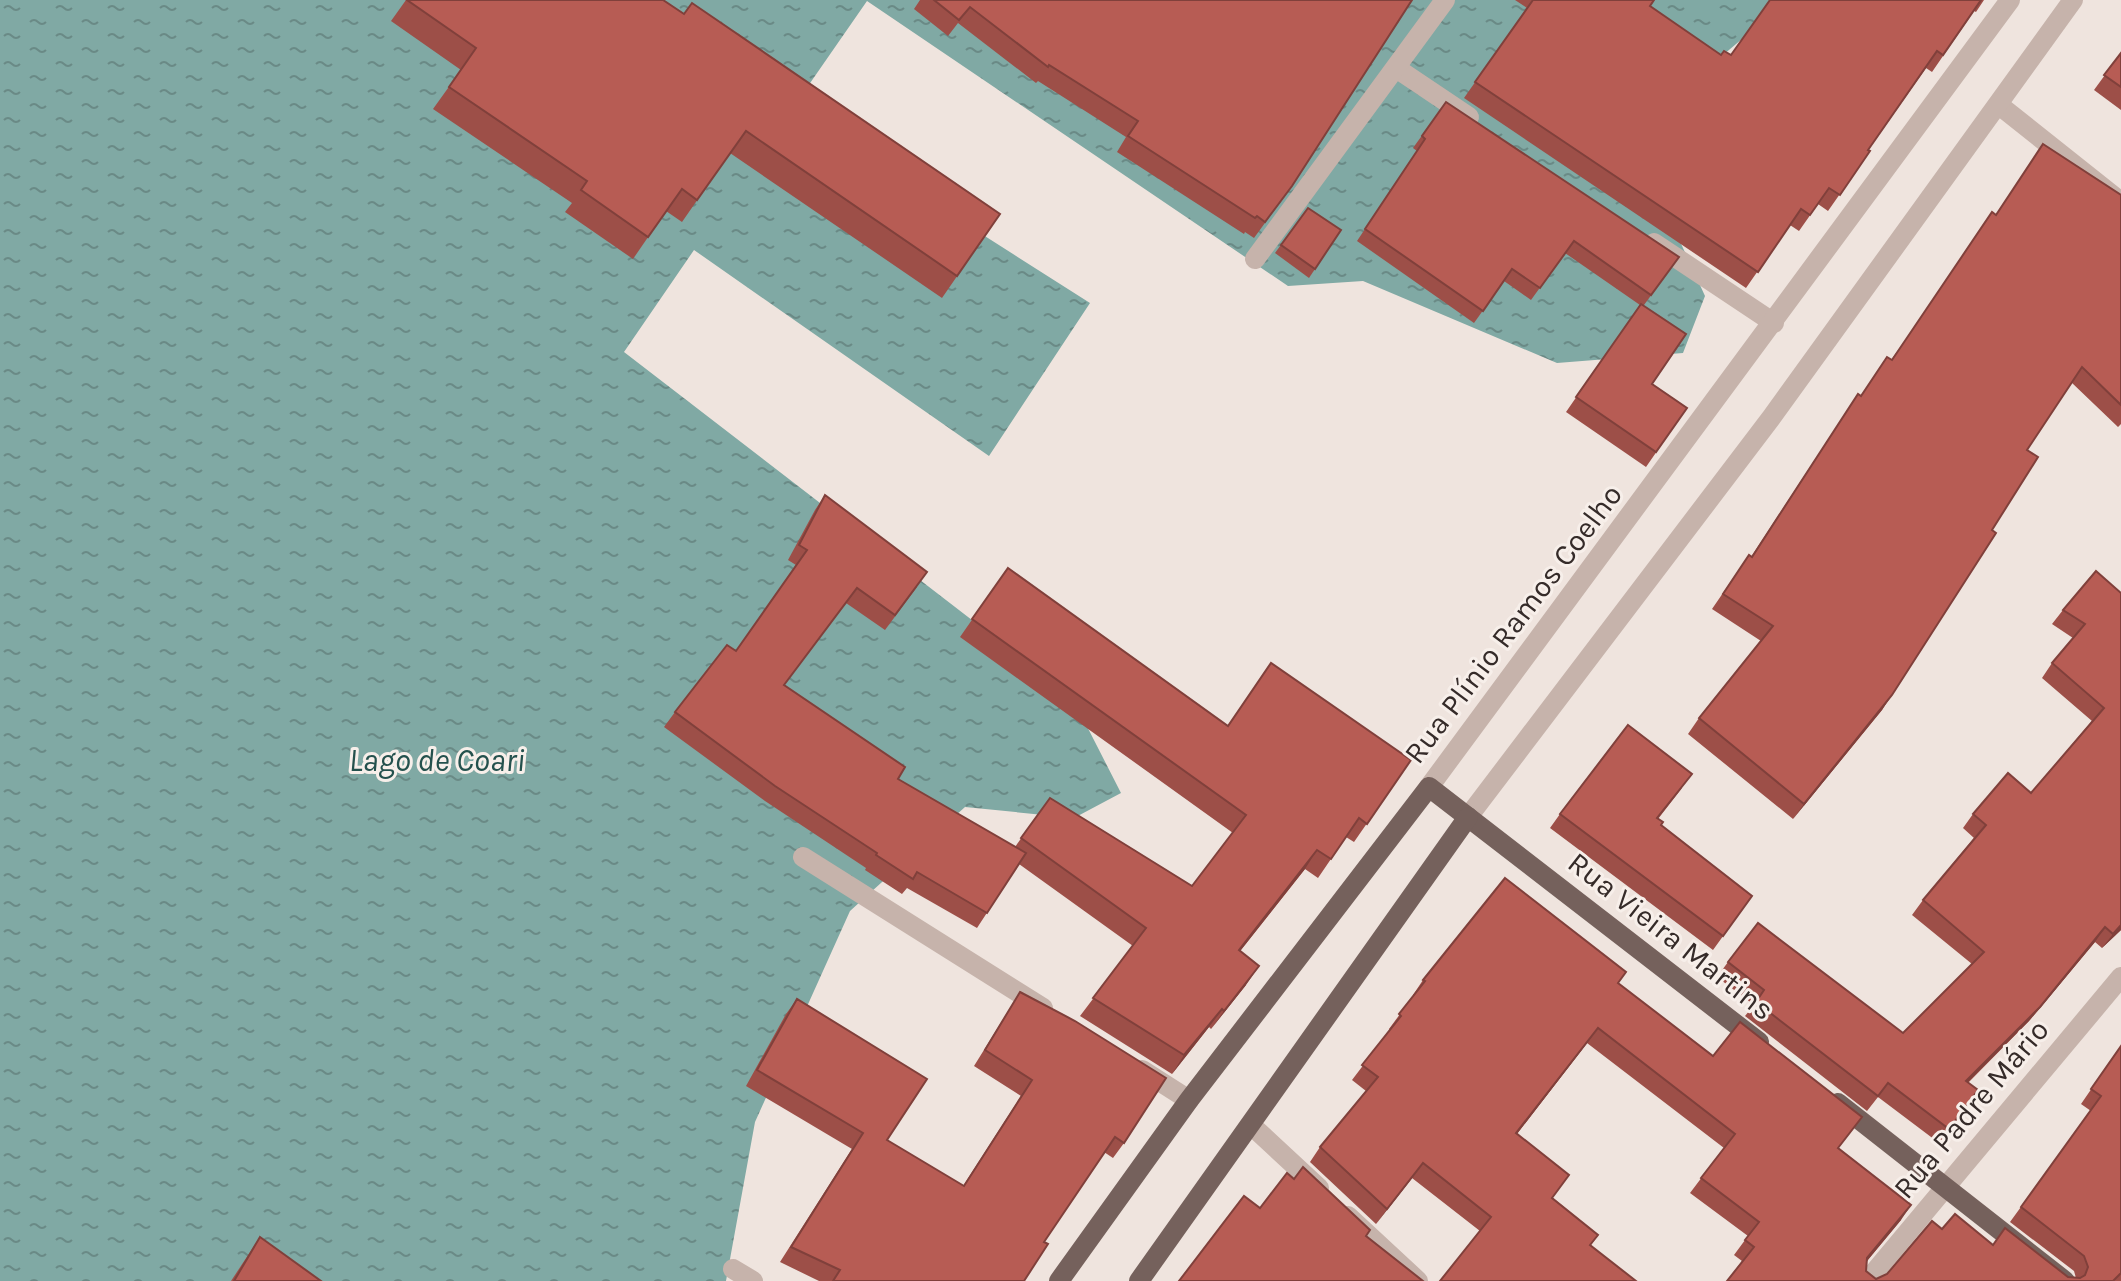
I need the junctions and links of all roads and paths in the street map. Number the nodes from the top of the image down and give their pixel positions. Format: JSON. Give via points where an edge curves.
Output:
{"nodes":[{"id":1,"x":1445,"y":0,"type":"edge"},
{"id":2,"x":2010,"y":0,"type":"edge"},
{"id":3,"x":2073,"y":0,"type":"edge"},
{"id":4,"x":1396,"y":68,"type":"junction"},
{"id":5,"x":1999,"y":105,"type":"junction"},
{"id":6,"x":1487,"y":130,"type":"edge"},
{"id":7,"x":2121,"y":202,"type":"edge"},
{"id":8,"x":1643,"y":235,"type":"edge"},
{"id":9,"x":1255,"y":259,"type":"dead end"},
{"id":10,"x":1774,"y":323,"type":"junction"},
{"id":11,"x":1429,"y":787,"type":"junction"},
{"id":12,"x":1468,"y":817,"type":"junction"},
{"id":13,"x":803,"y":857,"type":"dead end"},
{"id":14,"x":2121,"y":977,"type":"edge"},
{"id":15,"x":1056,"y":1016,"type":"edge"},
{"id":16,"x":1769,"y":1050,"type":"edge"},
{"id":17,"x":1123,"y":1058,"type":"edge"},
{"id":18,"x":1820,"y":1089,"type":"edge"},
{"id":19,"x":1189,"y":1100,"type":"junction"},
{"id":20,"x":1251,"y":1125,"type":"junction"},
{"id":21,"x":1945,"y":1186,"type":"junction"},
{"id":22,"x":733,"y":1269,"type":"dead end"},
{"id":23,"x":753,"y":1281,"type":"edge"},
{"id":24,"x":1059,"y":1281,"type":"edge"},
{"id":25,"x":1139,"y":1281,"type":"edge"},
{"id":26,"x":1418,"y":1281,"type":"edge"},
{"id":27,"x":1867,"y":1281,"type":"edge"},
{"id":28,"x":2065,"y":1281,"type":"edge"}],
"edges":[{"from":1,"to":4,"type":"street"},
{"from":2,"to":10,"type":"street","name":"Rua Plínio Ramos Coelho"},
{"from":3,"to":5,"type":"street"},
{"from":4,"to":6,"type":"street"},
{"from":4,"to":9,"type":"street"},
{"from":5,"to":7,"type":"street"},
{"from":5,"to":12,"type":"street","via":[[1771,418]]},
{"from":8,"to":10,"type":"street"},
{"from":10,"to":11,"type":"street","name":"Rua Plínio Ramos Coelho"},
{"from":11,"to":12,"type":"main road","name":"Rua Vieira Martins"},
{"from":11,"to":19,"type":"main road","name":"Rua Plínio Ramos Coelho"},
{"from":12,"to":16,"type":"main road","name":"Rua Vieira Martins"},
{"from":12,"to":20,"type":"main road"},
{"from":13,"to":15,"type":"street"},
{"from":14,"to":21,"type":"street","name":"Rua Padre Mário"},
{"from":17,"to":19,"type":"street"},
{"from":18,"to":21,"type":"main road"},
{"from":19,"to":24,"type":"main road","name":"Rua Plínio Ramos Coelho"},
{"from":20,"to":25,"type":"main road"},
{"from":20,"to":26,"type":"street"},
{"from":21,"to":27,"type":"street","name":"Rua Padre Mário"},
{"from":21,"to":28,"type":"main road"},
{"from":22,"to":23,"type":"street"}]}
